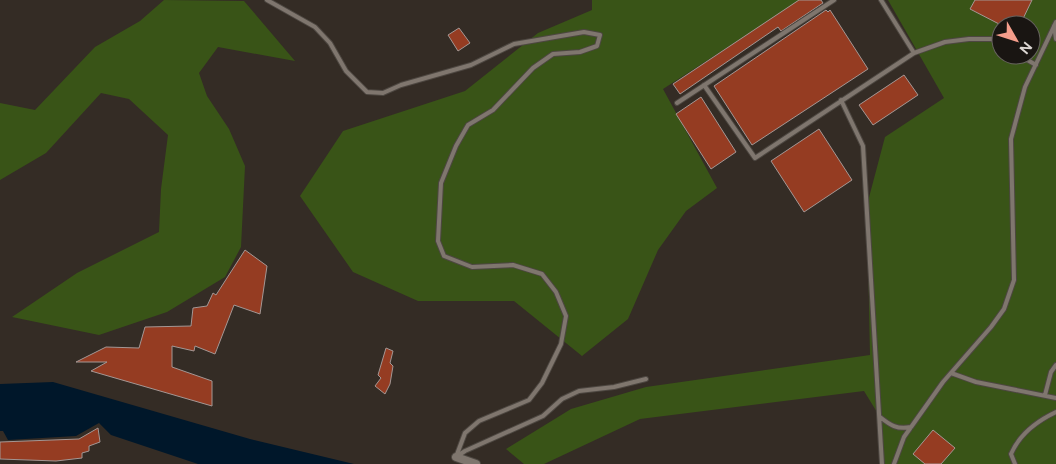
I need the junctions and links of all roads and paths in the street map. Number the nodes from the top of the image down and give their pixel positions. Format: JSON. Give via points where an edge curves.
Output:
{"nodes":[{"id":1,"x":268,"y":0,"type":"edge"},
{"id":2,"x":834,"y":0,"type":"edge"},
{"id":3,"x":881,"y":0,"type":"edge"},
{"id":4,"x":1055,"y":24,"type":"edge"},
{"id":5,"x":991,"y":39,"type":"edge"},
{"id":6,"x":1056,"y":39,"type":"edge"},
{"id":7,"x":914,"y":53,"type":"junction"},
{"id":8,"x":1041,"y":54,"type":"edge"},
{"id":9,"x":1036,"y":65,"type":"edge"},
{"id":10,"x":704,"y":85,"type":"junction"},
{"id":11,"x":841,"y":100,"type":"junction"},
{"id":12,"x":677,"y":103,"type":"dead end"},
{"id":13,"x":1056,"y":365,"type":"edge"},
{"id":14,"x":951,"y":373,"type":"junction"},
{"id":15,"x":646,"y":379,"type":"dead end"},
{"id":16,"x":1045,"y":395,"type":"junction"},
{"id":17,"x":1056,"y":398,"type":"edge"},
{"id":18,"x":1056,"y":412,"type":"edge"},
{"id":19,"x":880,"y":417,"type":"junction"},
{"id":20,"x":911,"y":427,"type":"junction"},
{"id":21,"x":456,"y":457,"type":"junction"},
{"id":22,"x":476,"y":464,"type":"edge"},
{"id":23,"x":882,"y":464,"type":"edge"},
{"id":24,"x":894,"y":464,"type":"edge"},
{"id":25,"x":1015,"y":464,"type":"edge"}],
"edges":[{"from":1,"to":21,"type":"lane","via":[[314,27],[330,43],[346,71],[367,92],[384,93],[400,85],[471,65],[514,44],[584,32],[600,35],[598,46],[580,52],[553,54],[533,68],[493,110],[468,125],[441,183],[438,241],[444,256],[472,267],[513,265],[542,274],[556,292],[566,316],[560,344],[542,383],[529,400],[479,421],[465,433]]},
{"from":2,"to":10,"type":"lane"},
{"from":3,"to":7,"type":"lane"},
{"from":4,"to":6,"type":"lane"},
{"from":4,"to":8,"type":"lane"},
{"from":5,"to":7,"type":"lane","via":[[944,42]]},
{"from":7,"to":11,"type":"lane"},
{"from":9,"to":14,"type":"lane","via":[[1024,87],[1011,139],[1014,280],[1004,309]]},
{"from":10,"to":11,"type":"lane","via":[[755,158]]},
{"from":10,"to":12,"type":"lane"},
{"from":11,"to":19,"type":"lane","via":[[863,146]]},
{"from":13,"to":16,"type":"lane"},
{"from":14,"to":16,"type":"lane","via":[[976,382]]},
{"from":14,"to":20,"type":"lane"},
{"from":15,"to":21,"type":"lane","via":[[579,391],[562,399],[543,416]]},
{"from":16,"to":17,"type":"lane"},
{"from":18,"to":25,"type":"lane","via":[[1038,420],[1014,446],[1011,454]]},
{"from":19,"to":20,"type":"lane","via":[[892,426]]},
{"from":19,"to":23,"type":"lane"},
{"from":20,"to":24,"type":"lane"},
{"from":21,"to":22,"type":"street"}]}
